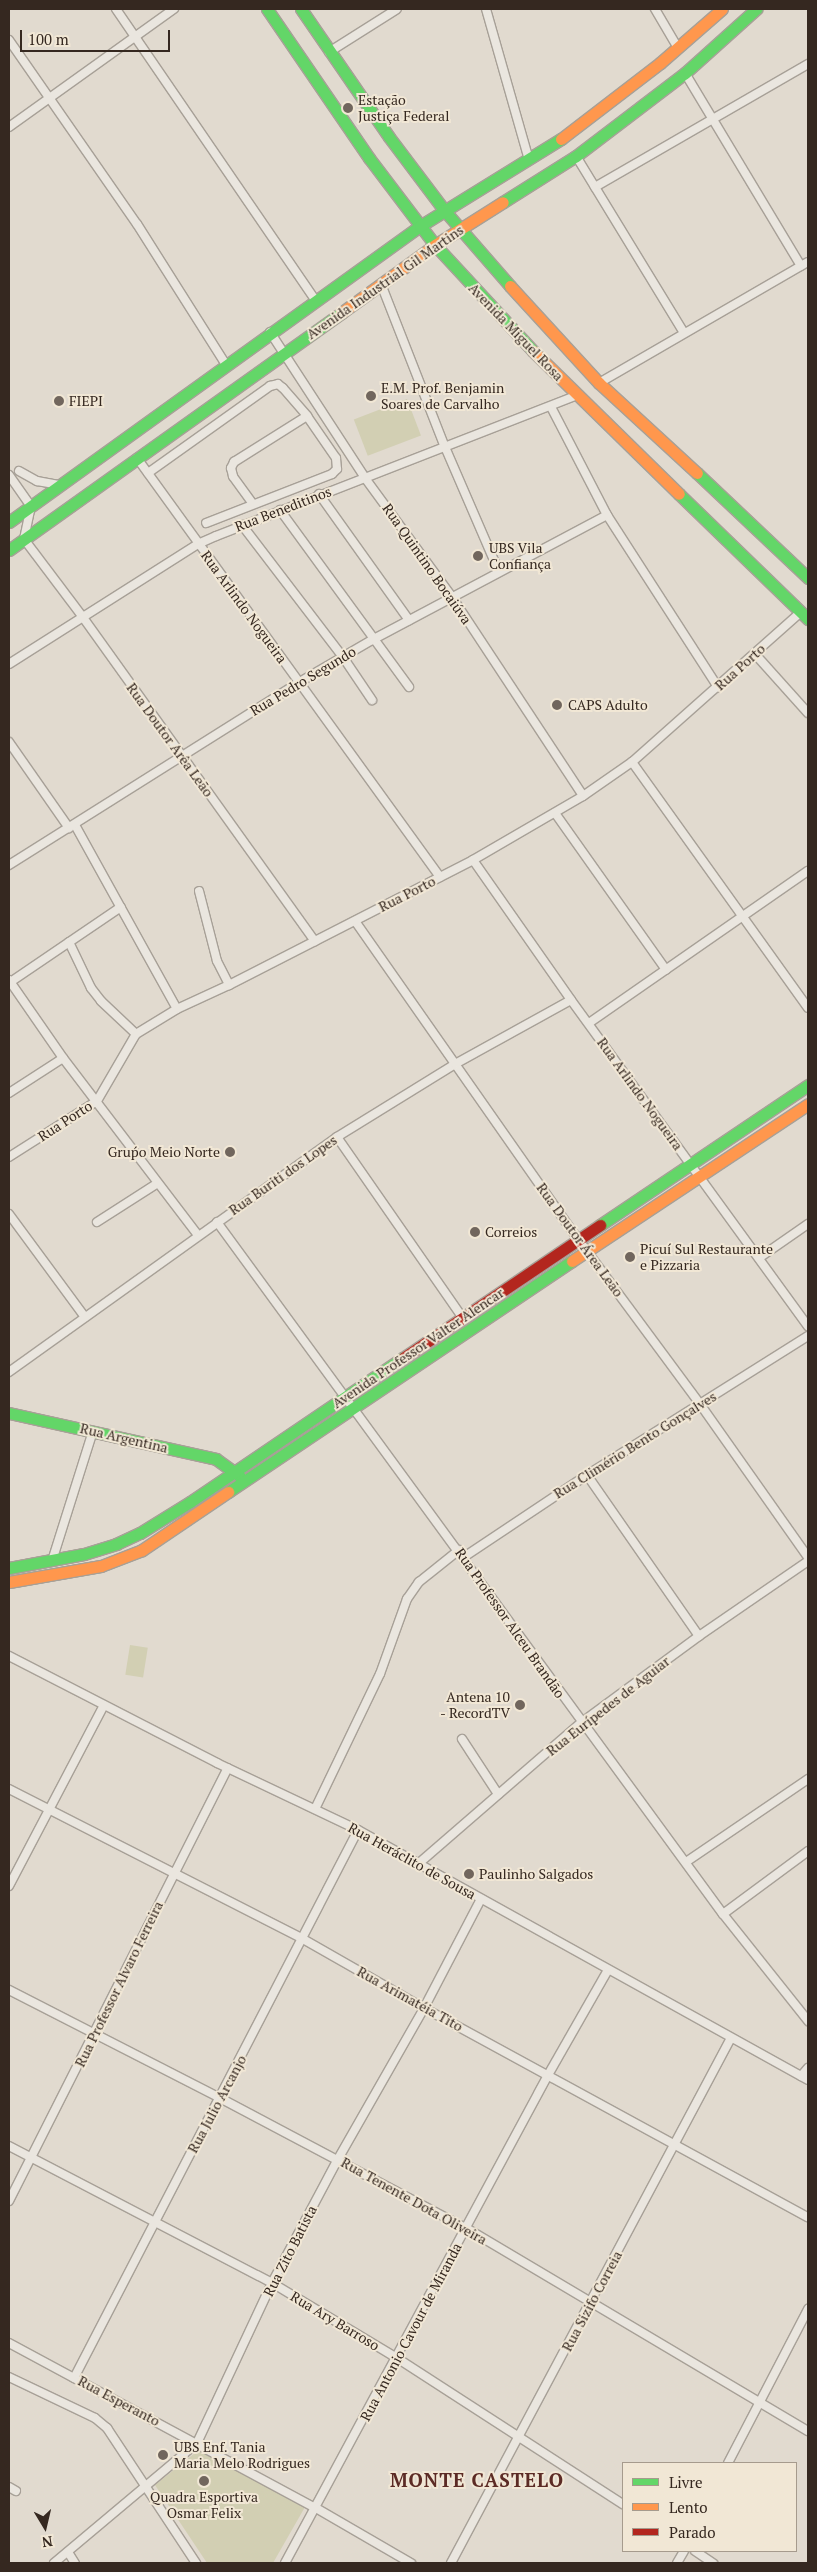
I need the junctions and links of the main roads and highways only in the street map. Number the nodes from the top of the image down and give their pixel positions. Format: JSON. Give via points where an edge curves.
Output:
{"nodes":[{"id":1,"x":267,"y":9,"type":"edge"},
{"id":2,"x":301,"y":9,"type":"edge"},
{"id":3,"x":722,"y":9,"type":"edge"},
{"id":4,"x":756,"y":9,"type":"edge"},
{"id":5,"x":444,"y":210,"type":"junction"},
{"id":6,"x":420,"y":226,"type":"junction"},
{"id":7,"x":460,"y":228,"type":"junction"},
{"id":8,"x":435,"y":245,"type":"junction"},
{"id":9,"x":9,"y":522,"type":"edge"},
{"id":10,"x":9,"y":550,"type":"edge"},
{"id":11,"x":808,"y":578,"type":"edge"},
{"id":12,"x":805,"y":615,"type":"edge"},
{"id":13,"x":808,"y":1085,"type":"edge"},
{"id":14,"x":808,"y":1104,"type":"edge"},
{"id":15,"x":9,"y":1413,"type":"edge"},
{"id":16,"x":262,"y":1454,"type":"junction"},
{"id":17,"x":270,"y":1464,"type":"junction"},
{"id":18,"x":236,"y":1472,"type":"junction"},
{"id":19,"x":244,"y":1482,"type":"junction"},
{"id":20,"x":9,"y":1568,"type":"edge"},
{"id":21,"x":9,"y":1582,"type":"edge"}],
"edges":[{"from":1,"to":6,"type":"main road","name":"Avenida Miguel Rosa"},
{"from":2,"to":5,"type":"main road","name":"Avenida Miguel Rosa"},
{"from":3,"to":5,"type":"main road","name":"Avenida Industrial Gil Martins","via":[[565,137]]},
{"from":4,"to":7,"type":"main road","name":"Avenida Industrial Gil Martins","via":[[685,72],[576,156]]},
{"from":5,"to":6,"type":"main road","name":"Avenida Industrial Gil Martins"},
{"from":5,"to":7,"type":"main road","name":"Avenida Miguel Rosa"},
{"from":6,"to":8,"type":"main road","name":"Avenida Miguel Rosa"},
{"from":6,"to":9,"type":"main road","name":"Avenida Industrial Gil Martins"},
{"from":7,"to":8,"type":"main road","name":"Avenida Industrial Gil Martins"},
{"from":7,"to":11,"type":"main road","name":"Avenida Miguel Rosa","via":[[599,383]]},
{"from":8,"to":10,"type":"main road","name":"Avenida Industrial Gil Martins"},
{"from":8,"to":12,"type":"main road","name":"Avenida Miguel Rosa","via":[[577,395]]},
{"from":13,"to":16,"type":"main road","name":"Avenida Professor Valter Alencar"},
{"from":14,"to":17,"type":"main road","name":"Avenida Professor Valter Alencar"},
{"from":15,"to":18,"type":"main road","name":"Rua Argentina","via":[[216,1459]]},
{"from":16,"to":17,"type":"main road"},
{"from":16,"to":18,"type":"main road","name":"Avenida Professor Valter Alencar"},
{"from":17,"to":19,"type":"main road","name":"Avenida Professor Valter Alencar"},
{"from":18,"to":19,"type":"main road","name":"Rua Argentina"},
{"from":18,"to":20,"type":"main road","name":"Avenida Professor Valter Alencar","via":[[140,1533],[116,1544],[52,1561]]},
{"from":19,"to":21,"type":"main road","name":"Avenida Professor Valter Alencar","via":[[165,1536],[121,1559],[101,1566]]}]}
